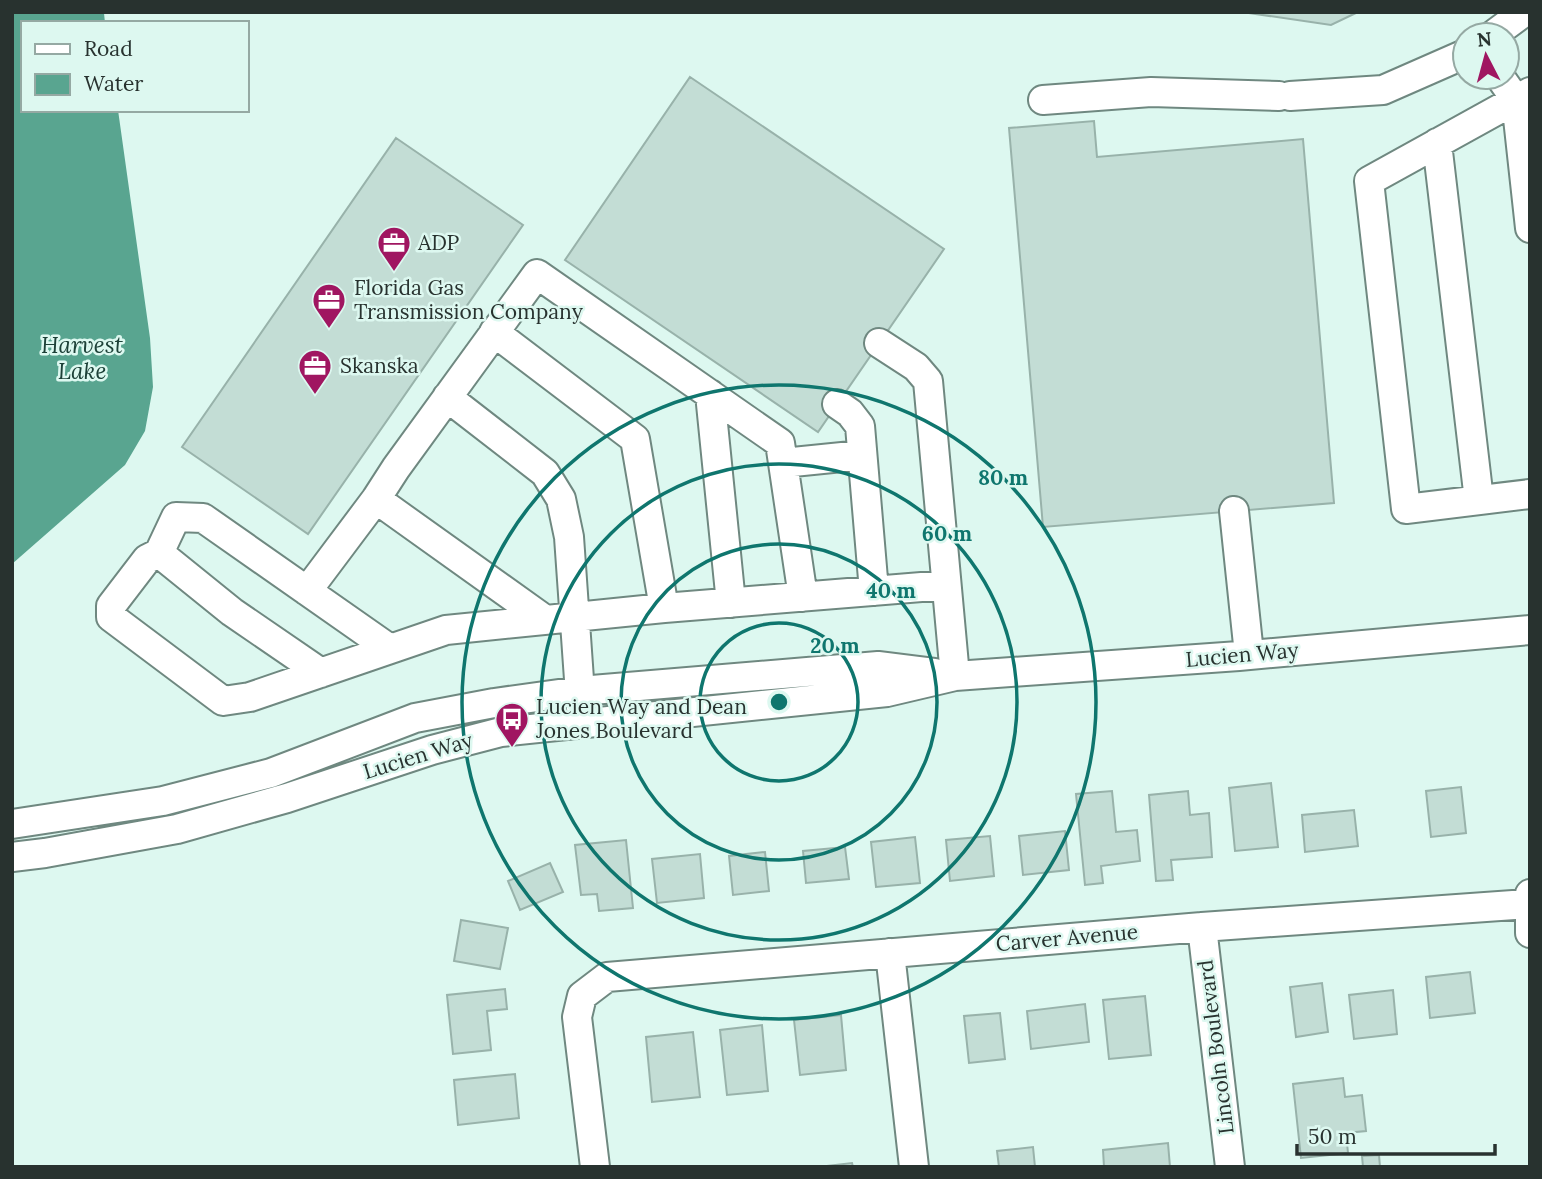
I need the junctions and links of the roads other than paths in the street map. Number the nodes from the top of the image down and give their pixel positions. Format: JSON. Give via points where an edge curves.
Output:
{"nodes":[{"id":1,"x":1524,"y":12,"type":"edge"},
{"id":2,"x":1507,"y":21,"type":"edge"},
{"id":3,"x":1451,"y":60,"type":"edge"},
{"id":4,"x":1523,"y":96,"type":"edge"},
{"id":5,"x":1043,"y":100,"type":"dead end"},
{"id":6,"x":1437,"y":143,"type":"junction"},
{"id":7,"x":1530,"y":228,"type":"edge"},
{"id":8,"x":494,"y":332,"type":"junction"},
{"id":9,"x":880,"y":343,"type":"dead end"},
{"id":10,"x":710,"y":394,"type":"junction"},
{"id":11,"x":447,"y":397,"type":"junction"},
{"id":12,"x":837,"y":404,"type":"dead end"},
{"id":13,"x":862,"y":455,"type":"junction"},
{"id":14,"x":783,"y":463,"type":"junction"},
{"id":15,"x":1530,"y":494,"type":"edge"},
{"id":16,"x":376,"y":499,"type":"junction"},
{"id":17,"x":1479,"y":500,"type":"junction"},
{"id":18,"x":1234,"y":511,"type":"dead end"},
{"id":19,"x":159,"y":553,"type":"junction"},
{"id":20,"x":946,"y":585,"type":"junction"},
{"id":21,"x":307,"y":590,"type":"junction"},
{"id":22,"x":874,"y":591,"type":"junction"},
{"id":23,"x":803,"y":597,"type":"junction"},
{"id":24,"x":731,"y":603,"type":"junction"},
{"id":25,"x":664,"y":608,"type":"junction"},
{"id":26,"x":575,"y":616,"type":"junction"},
{"id":27,"x":544,"y":619,"type":"junction"},
{"id":28,"x":1530,"y":630,"type":"edge"},
{"id":29,"x":390,"y":649,"type":"junction"},
{"id":30,"x":1249,"y":654,"type":"junction"},
{"id":31,"x":321,"y":673,"type":"junction"},
{"id":32,"x":955,"y":676,"type":"junction"},
{"id":33,"x":580,"y":691,"type":"junction"},
{"id":34,"x":582,"y":724,"type":"junction"},
{"id":35,"x":12,"y":824,"type":"edge"},
{"id":36,"x":12,"y":857,"type":"edge"},
{"id":37,"x":1529,"y":899,"type":"edge"},
{"id":38,"x":1202,"y":927,"type":"junction"},
{"id":39,"x":1530,"y":933,"type":"edge"},
{"id":40,"x":890,"y":953,"type":"junction"},
{"id":41,"x":595,"y":1167,"type":"edge"},
{"id":42,"x":914,"y":1167,"type":"edge"},
{"id":43,"x":1230,"y":1167,"type":"edge"}],
"edges":[{"from":1,"to":2,"type":"street"},
{"from":3,"to":5,"type":"street","via":[[1383,90],[1314,96],[1151,92]]},
{"from":4,"to":6,"type":"street"},
{"from":4,"to":7,"type":"street"},
{"from":6,"to":17,"type":"street"},
{"from":6,"to":17,"type":"street","via":[[1369,181],[1406,509]]},
{"from":8,"to":10,"type":"street","via":[[537,274]]},
{"from":8,"to":11,"type":"street"},
{"from":8,"to":25,"type":"street","via":[[635,439]]},
{"from":9,"to":20,"type":"street","via":[[916,367],[928,381]]},
{"from":10,"to":14,"type":"street","via":[[780,443]]},
{"from":10,"to":24,"type":"street"},
{"from":11,"to":16,"type":"street"},
{"from":11,"to":26,"type":"street","via":[[545,473],[561,499]]},
{"from":12,"to":13,"type":"street","via":[[860,426]]},
{"from":13,"to":14,"type":"street"},
{"from":13,"to":22,"type":"street"},
{"from":14,"to":23,"type":"street"},
{"from":15,"to":17,"type":"street"},
{"from":16,"to":21,"type":"street"},
{"from":16,"to":27,"type":"street"},
{"from":18,"to":30,"type":"street"},
{"from":19,"to":21,"type":"street","via":[[176,517],[203,518]]},
{"from":19,"to":31,"type":"street","via":[[232,612]]},
{"from":19,"to":31,"type":"street","via":[[146,559],[111,606],[111,617],[223,701],[250,697]]},
{"from":20,"to":22,"type":"street"},
{"from":20,"to":32,"type":"street"},
{"from":21,"to":29,"type":"street"},
{"from":22,"to":23,"type":"street"},
{"from":23,"to":24,"type":"street"},
{"from":24,"to":25,"type":"street"},
{"from":25,"to":26,"type":"street"},
{"from":26,"to":27,"type":"street"},
{"from":26,"to":33,"type":"street"},
{"from":27,"to":29,"type":"street","via":[[446,630]]},
{"from":28,"to":30,"type":"street","name":"Lucien Way"},
{"from":29,"to":31,"type":"street"},
{"from":30,"to":32,"type":"street","name":"Lucien Way"},
{"from":32,"to":33,"type":"street","name":"Lucien Way","via":[[878,666]]},
{"from":32,"to":34,"type":"street","name":"Lucien Way","via":[[887,692]]},
{"from":33,"to":34,"type":"street"},
{"from":33,"to":35,"type":"street","name":"Lucien Way","via":[[415,718],[271,773],[163,801]]},
{"from":34,"to":36,"type":"street","name":"Lucien Way","via":[[500,732],[177,829]]},
{"from":37,"to":38,"type":"street","name":"Carver Avenue"},
{"from":37,"to":39,"type":"street"},
{"from":38,"to":40,"type":"street","name":"Carver Avenue"},
{"from":38,"to":43,"type":"street","name":"Lincoln Boulevard"},
{"from":40,"to":41,"type":"street","name":"Carver Avenue","via":[[607,977],[582,996],[577,1017]]},
{"from":40,"to":42,"type":"street"}]}
